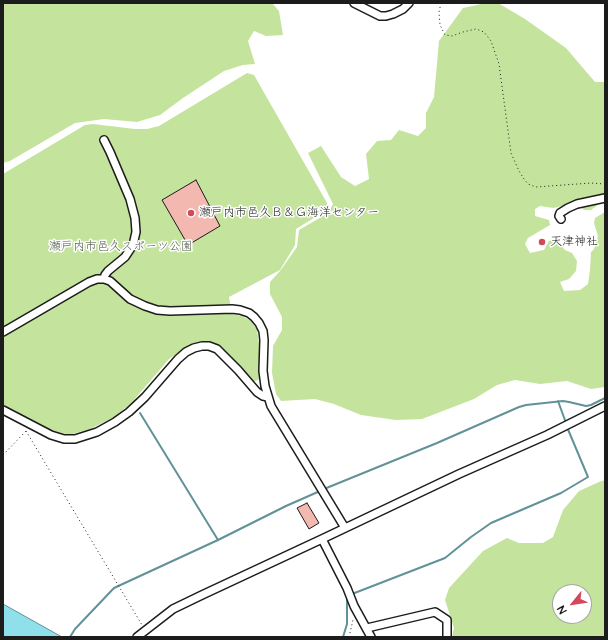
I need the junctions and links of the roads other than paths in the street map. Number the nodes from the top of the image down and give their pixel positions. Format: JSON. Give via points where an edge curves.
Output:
{"nodes":[{"id":1,"x":354,"y":3,"type":"edge"},
{"id":2,"x":410,"y":3,"type":"edge"},
{"id":3,"x":104,"y":140,"type":"dead end"},
{"id":4,"x":605,"y":198,"type":"edge"},
{"id":5,"x":561,"y":219,"type":"dead end"},
{"id":6,"x":104,"y":279,"type":"junction"},
{"id":7,"x":3,"y":332,"type":"edge"},
{"id":8,"x":268,"y":397,"type":"junction"},
{"id":9,"x":605,"y":406,"type":"edge"},
{"id":10,"x":3,"y":410,"type":"edge"},
{"id":11,"x":345,"y":528,"type":"junction"},
{"id":12,"x":322,"y":539,"type":"junction"},
{"id":13,"x":367,"y":628,"type":"junction"},
{"id":14,"x":137,"y":637,"type":"edge"},
{"id":15,"x":372,"y":637,"type":"edge"},
{"id":16,"x":447,"y":637,"type":"edge"}],
"edges":[{"from":1,"to":2,"type":"street","via":[[380,16],[386,16]]},
{"from":3,"to":6,"type":"street","via":[[130,199],[136,232],[133,245],[125,257],[108,271]]},
{"from":4,"to":5,"type":"street","via":[[568,208],[558,216]]},
{"from":6,"to":7,"type":"street","via":[[89,282]]},
{"from":6,"to":8,"type":"street","via":[[130,298],[158,310],[240,310],[249,313],[263,331],[263,371]]},
{"from":8,"to":10,"type":"street","via":[[257,392],[217,349],[202,346],[186,352],[129,412],[97,432],[75,439],[64,439]]},
{"from":8,"to":11,"type":"street","via":[[277,417]]},
{"from":9,"to":11,"type":"street"},
{"from":11,"to":12,"type":"street"},
{"from":12,"to":13,"type":"street"},
{"from":12,"to":14,"type":"street","via":[[173,609]]},
{"from":13,"to":15,"type":"street"},
{"from":13,"to":16,"type":"street","via":[[435,612],[447,620]]}]}
